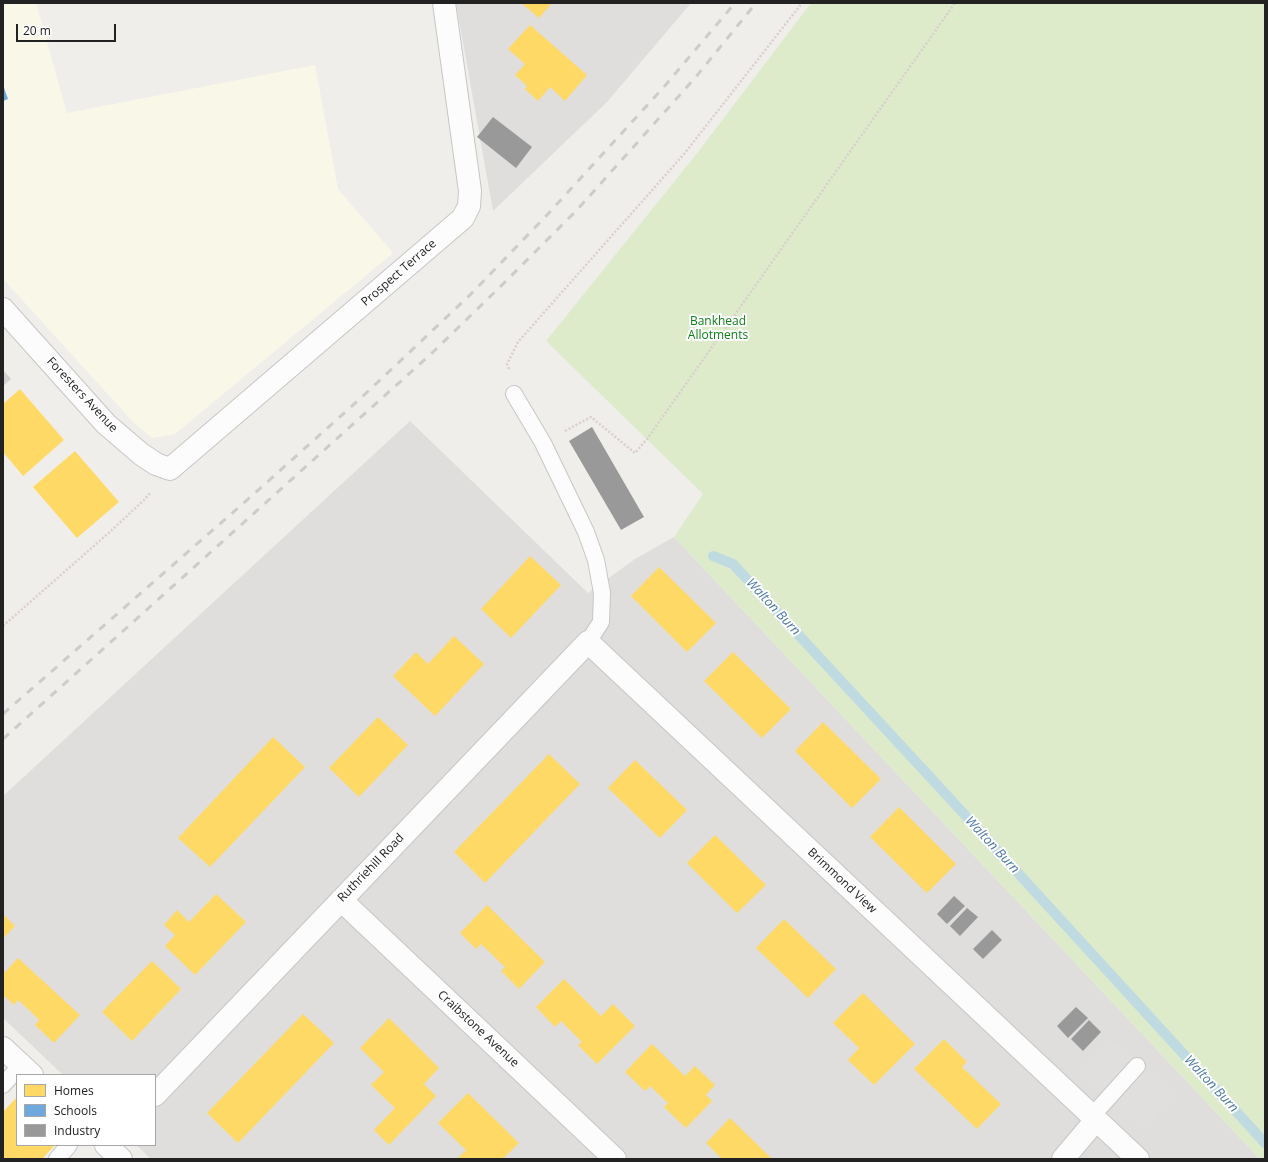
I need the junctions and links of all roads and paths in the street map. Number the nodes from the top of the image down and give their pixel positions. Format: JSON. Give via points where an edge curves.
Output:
{"nodes":[{"id":1,"x":444,"y":3,"type":"edge"},
{"id":2,"x":802,"y":3,"type":"edge"},
{"id":3,"x":955,"y":3,"type":"edge"},
{"id":4,"x":3,"y":309,"type":"edge"},
{"id":5,"x":514,"y":394,"type":"joint"},
{"id":6,"x":543,"y":443,"type":"junction"},
{"id":7,"x":170,"y":469,"type":"junction"},
{"id":8,"x":3,"y":626,"type":"edge"},
{"id":9,"x":588,"y":642,"type":"junction"},
{"id":10,"x":341,"y":900,"type":"junction"},
{"id":11,"x":3,"y":1048,"type":"edge"},
{"id":12,"x":1137,"y":1066,"type":"dead end"},
{"id":13,"x":26,"y":1070,"type":"edge"},
{"id":14,"x":16,"y":1077,"type":"edge"},
{"id":15,"x":3,"y":1085,"type":"edge"},
{"id":16,"x":156,"y":1093,"type":"edge"},
{"id":17,"x":1094,"y":1118,"type":"junction"},
{"id":18,"x":69,"y":1146,"type":"edge"},
{"id":19,"x":107,"y":1146,"type":"edge"},
{"id":20,"x":57,"y":1159,"type":"edge"},
{"id":21,"x":121,"y":1159,"type":"edge"},
{"id":22,"x":615,"y":1159,"type":"edge"},
{"id":23,"x":1063,"y":1159,"type":"edge"},
{"id":24,"x":1138,"y":1159,"type":"edge"}],
"edges":[{"from":1,"to":7,"type":"street","name":"Prospect Terrace","via":[[470,191],[469,206],[463,218]]},
{"from":2,"to":5,"type":"path","via":[[684,154],[518,342],[508,364]]},
{"from":3,"to":6,"type":"path","via":[[635,453],[591,417]]},
{"from":4,"to":7,"type":"street","name":"Foresters Avenue","via":[[106,424],[141,454]]},
{"from":5,"to":6,"type":"lane"},
{"from":6,"to":9,"type":"lane","via":[[586,532],[596,560],[602,594],[601,622]]},
{"from":7,"to":8,"type":"path","via":[[144,500]]},
{"from":9,"to":10,"type":"street","name":"Ruthriehill Road"},
{"from":9,"to":17,"type":"street","name":"Brimmond View"},
{"from":10,"to":16,"type":"street","name":"Ruthriehill Road"},
{"from":10,"to":22,"type":"street","name":"Craibstone Avenue"},
{"from":11,"to":13,"type":"street"},
{"from":12,"to":17,"type":"lane"},
{"from":14,"to":15,"type":"lane"},
{"from":17,"to":23,"type":"street"},
{"from":17,"to":24,"type":"street","name":"Brimmond View"},
{"from":18,"to":20,"type":"lane"},
{"from":19,"to":21,"type":"street"}]}
